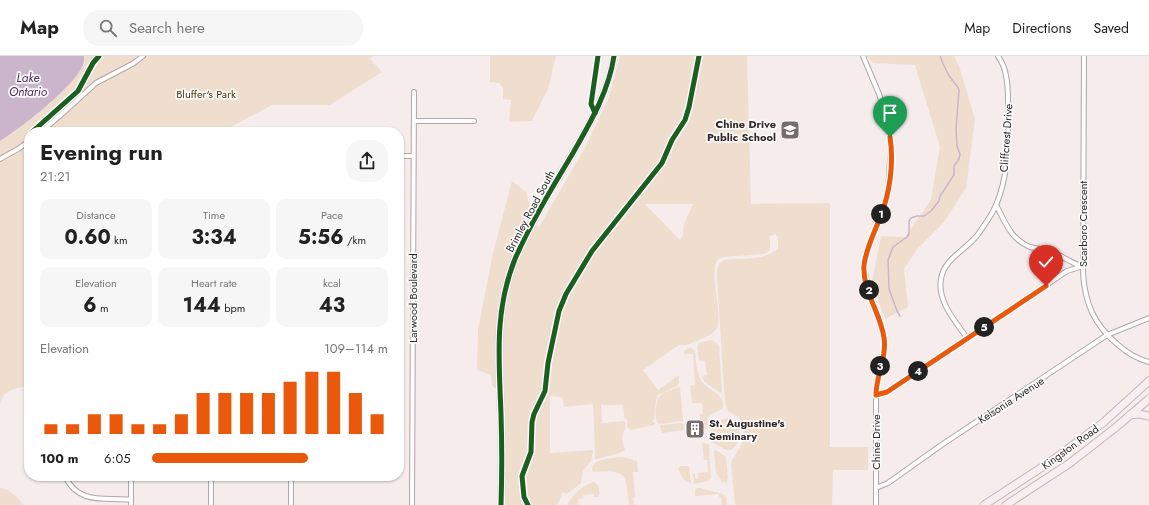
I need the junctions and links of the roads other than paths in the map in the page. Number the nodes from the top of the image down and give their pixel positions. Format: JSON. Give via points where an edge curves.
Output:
{"nodes":[{"id":1,"x":143,"y":56,"type":"edge"},
{"id":2,"x":614,"y":56,"type":"edge"},
{"id":3,"x":863,"y":56,"type":"edge"},
{"id":4,"x":998,"y":56,"type":"edge"},
{"id":5,"x":1084,"y":56,"type":"edge"},
{"id":6,"x":414,"y":92,"type":"dead end"},
{"id":7,"x":414,"y":121,"type":"junction"},
{"id":8,"x":474,"y":121,"type":"dead end"},
{"id":9,"x":47,"y":127,"type":"edge"},
{"id":10,"x":24,"y":144,"type":"edge"},
{"id":11,"x":404,"y":156,"type":"edge"},
{"id":12,"x":413,"y":156,"type":"junction"},
{"id":13,"x":0,"y":159,"type":"edge"},
{"id":14,"x":996,"y":205,"type":"junction"},
{"id":15,"x":1083,"y":266,"type":"junction"},
{"id":16,"x":1149,"y":318,"type":"edge"},
{"id":17,"x":1107,"y":335,"type":"junction"},
{"id":18,"x":967,"y":338,"type":"junction"},
{"id":19,"x":1149,"y":362,"type":"edge"},
{"id":20,"x":1149,"y":381,"type":"edge"},
{"id":21,"x":876,"y":395,"type":"junction"},
{"id":22,"x":1149,"y":399,"type":"edge"},
{"id":23,"x":1130,"y":416,"type":"junction"},
{"id":24,"x":1149,"y":416,"type":"edge"},
{"id":25,"x":68,"y":481,"type":"edge"},
{"id":26,"x":131,"y":481,"type":"edge"},
{"id":27,"x":211,"y":481,"type":"edge"},
{"id":28,"x":291,"y":481,"type":"edge"},
{"id":29,"x":876,"y":488,"type":"junction"},
{"id":30,"x":131,"y":500,"type":"junction"},
{"id":31,"x":131,"y":505,"type":"edge"},
{"id":32,"x":211,"y":505,"type":"edge"},
{"id":33,"x":291,"y":505,"type":"edge"},
{"id":34,"x":412,"y":505,"type":"edge"},
{"id":35,"x":502,"y":505,"type":"edge"},
{"id":36,"x":876,"y":505,"type":"edge"},
{"id":37,"x":984,"y":505,"type":"edge"},
{"id":38,"x":1006,"y":505,"type":"edge"}],
"edges":[{"from":1,"to":9,"type":"street","via":[[96,83]]},
{"from":2,"to":35,"type":"street","name":"Brimley Road South","via":[[595,112],[539,210],[513,264],[502,301],[498,340]]},
{"from":3,"to":21,"type":"street","name":"Chine Drive","via":[[887,118],[891,146],[888,191],[864,265],[867,284],[885,339]]},
{"from":4,"to":14,"type":"street","name":"Cliffcrest Drive","via":[[1006,73],[1008,106],[1006,165]]},
{"from":5,"to":15,"type":"street","name":"Scarboro Crescent"},
{"from":6,"to":7,"type":"street","name":"Larwood Boulevard"},
{"from":7,"to":8,"type":"street"},
{"from":7,"to":12,"type":"street","name":"Larwood Boulevard"},
{"from":10,"to":13,"type":"street"},
{"from":11,"to":12,"type":"street"},
{"from":12,"to":34,"type":"street","name":"Larwood Boulevard"},
{"from":14,"to":15,"type":"street","via":[[1008,229],[1019,241]]},
{"from":14,"to":18,"type":"street","name":"Cliffcrest Drive","via":[[978,235],[950,261],[940,279],[944,303]]},
{"from":15,"to":17,"type":"street","name":"Scarboro Crescent","via":[[1086,297],[1096,320]]},
{"from":15,"to":18,"type":"street","via":[[1067,271]]},
{"from":16,"to":17,"type":"street","name":"Kelsonia Avenue"},
{"from":17,"to":19,"type":"street","name":"Scarboro Crescent","via":[[1127,352]]},
{"from":17,"to":29,"type":"street","name":"Kelsonia Avenue","via":[[888,483]]},
{"from":18,"to":21,"type":"street","via":[[887,392]]},
{"from":20,"to":37,"type":"main road","name":"Kingston Road","via":[[1104,422],[1050,462]]},
{"from":21,"to":29,"type":"street","name":"Chine Drive"},
{"from":22,"to":23,"type":"main road","name":"Kingston Road"},
{"from":23,"to":24,"type":"main road"},
{"from":23,"to":38,"type":"main road","name":"Kingston Road","via":[[1070,463]]},
{"from":25,"to":30,"type":"street","via":[[74,491],[88,498]]},
{"from":26,"to":30,"type":"street"},
{"from":27,"to":32,"type":"street"},
{"from":28,"to":33,"type":"street"},
{"from":29,"to":36,"type":"street","name":"Chine Drive"},
{"from":30,"to":31,"type":"street"}]}
